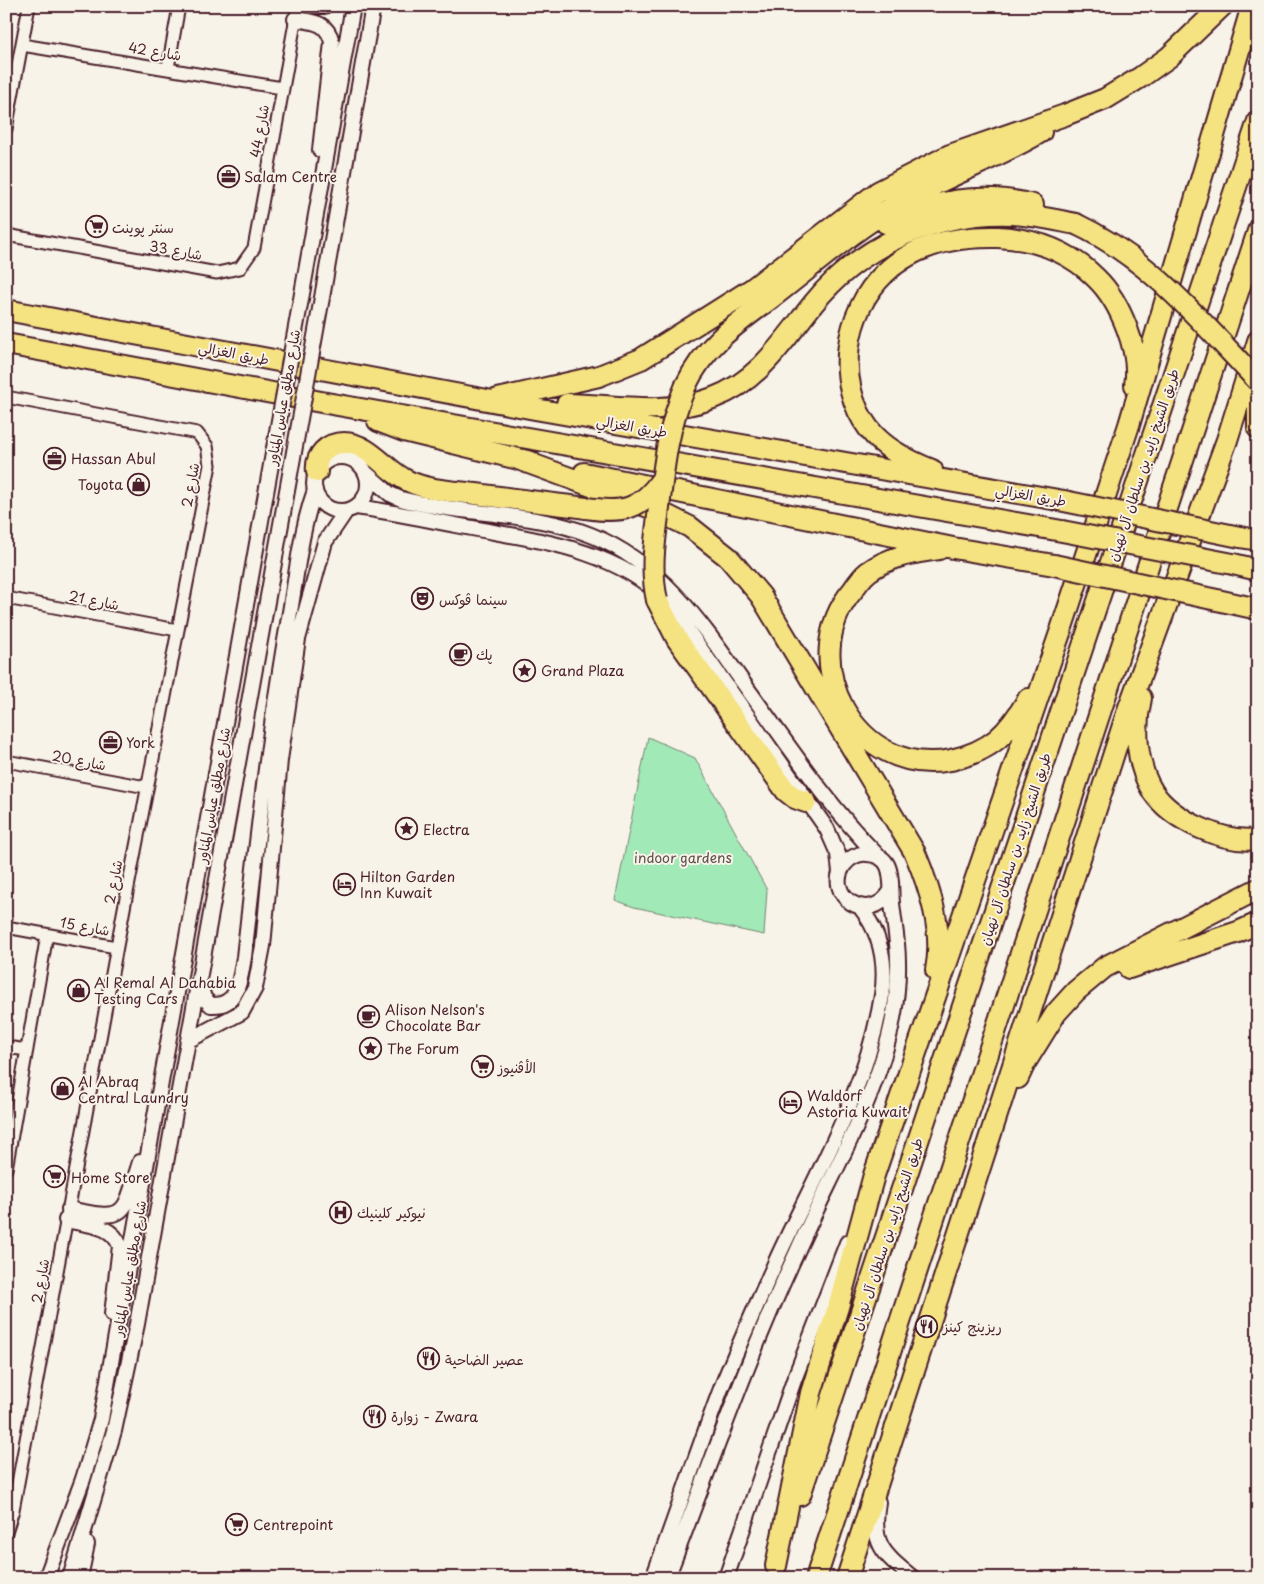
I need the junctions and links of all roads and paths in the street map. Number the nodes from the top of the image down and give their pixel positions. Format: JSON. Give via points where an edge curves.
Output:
{"nodes":[{"id":1,"x":29,"y":6,"type":"edge"},
{"id":2,"x":179,"y":6,"type":"edge"},
{"id":3,"x":310,"y":6,"type":"edge"},
{"id":4,"x":325,"y":6,"type":"edge"},
{"id":5,"x":353,"y":6,"type":"edge"},
{"id":6,"x":373,"y":6,"type":"edge"},
{"id":7,"x":1222,"y":6,"type":"edge"},
{"id":8,"x":1252,"y":6,"type":"edge"},
{"id":9,"x":297,"y":13,"type":"edge"},
{"id":10,"x":22,"y":44,"type":"junction"},
{"id":11,"x":168,"y":68,"type":"junction"},
{"id":12,"x":282,"y":88,"type":"junction"},
{"id":13,"x":1065,"y":115,"type":"junction"},
{"id":14,"x":1258,"y":121,"type":"edge"},
{"id":15,"x":6,"y":129,"type":"edge"},
{"id":16,"x":320,"y":188,"type":"junction"},
{"id":17,"x":1076,"y":224,"type":"junction"},
{"id":18,"x":1258,"y":231,"type":"edge"},
{"id":19,"x":6,"y":235,"type":"edge"},
{"id":20,"x":248,"y":260,"type":"joint"},
{"id":21,"x":769,"y":299,"type":"junction"},
{"id":22,"x":12,"y":310,"type":"edge"},
{"id":23,"x":1258,"y":341,"type":"edge"},
{"id":24,"x":10,"y":345,"type":"edge"},
{"id":25,"x":1258,"y":381,"type":"edge"},
{"id":26,"x":1258,"y":395,"type":"edge"},
{"id":27,"x":6,"y":397,"type":"edge"},
{"id":28,"x":490,"y":401,"type":"junction"},
{"id":29,"x":332,"y":404,"type":"junction"},
{"id":30,"x":535,"y":409,"type":"junction"},
{"id":31,"x":1129,"y":424,"type":"junction"},
{"id":32,"x":1258,"y":428,"type":"edge"},
{"id":33,"x":518,"y":459,"type":"junction"},
{"id":34,"x":366,"y":473,"type":"junction"},
{"id":35,"x":663,"y":477,"type":"junction"},
{"id":36,"x":316,"y":481,"type":"junction"},
{"id":37,"x":960,"y":482,"type":"junction"},
{"id":38,"x":351,"y":509,"type":"junction"},
{"id":39,"x":1249,"y":539,"type":"edge"},
{"id":40,"x":953,"y":548,"type":"junction"},
{"id":41,"x":1258,"y":570,"type":"edge"},
{"id":42,"x":6,"y":598,"type":"edge"},
{"id":43,"x":1258,"y":609,"type":"edge"},
{"id":44,"x":1132,"y":613,"type":"junction"},
{"id":45,"x":177,"y":630,"type":"junction"},
{"id":46,"x":1061,"y":630,"type":"junction"},
{"id":47,"x":1154,"y":633,"type":"junction"},
{"id":48,"x":274,"y":754,"type":"junction"},
{"id":49,"x":6,"y":761,"type":"edge"},
{"id":50,"x":146,"y":787,"type":"junction"},
{"id":51,"x":806,"y":802,"type":"junction"},
{"id":52,"x":1258,"y":839,"type":"edge"},
{"id":53,"x":878,"y":856,"type":"junction"},
{"id":54,"x":840,"y":872,"type":"junction"},
{"id":55,"x":1258,"y":889,"type":"edge"},
{"id":56,"x":891,"y":891,"type":"junction"},
{"id":57,"x":860,"y":907,"type":"junction"},
{"id":58,"x":1258,"y":923,"type":"edge"},
{"id":59,"x":6,"y":927,"type":"edge"},
{"id":60,"x":47,"y":934,"type":"junction"},
{"id":61,"x":246,"y":945,"type":"junction"},
{"id":62,"x":263,"y":946,"type":"junction"},
{"id":63,"x":116,"y":947,"type":"junction"},
{"id":64,"x":198,"y":978,"type":"junction"},
{"id":65,"x":1085,"y":985,"type":"junction"},
{"id":66,"x":1021,"y":1037,"type":"junction"},
{"id":67,"x":189,"y":1040,"type":"junction"},
{"id":68,"x":6,"y":1046,"type":"edge"},
{"id":69,"x":27,"y":1050,"type":"junction"},
{"id":70,"x":914,"y":1057,"type":"junction"},
{"id":71,"x":153,"y":1136,"type":"junction"},
{"id":72,"x":6,"y":1168,"type":"edge"},
{"id":73,"x":874,"y":1174,"type":"junction"},
{"id":74,"x":977,"y":1174,"type":"junction"},
{"id":75,"x":68,"y":1215,"type":"junction"},
{"id":76,"x":115,"y":1343,"type":"junction"},
{"id":77,"x":886,"y":1452,"type":"junction"},
{"id":78,"x":87,"y":1524,"type":"junction"},
{"id":79,"x":6,"y":1532,"type":"edge"},
{"id":80,"x":774,"y":1572,"type":"edge"},
{"id":81,"x":726,"y":1576,"type":"edge"},
{"id":82,"x":46,"y":1578,"type":"edge"},
{"id":83,"x":70,"y":1578,"type":"edge"},
{"id":84,"x":80,"y":1578,"type":"edge"},
{"id":85,"x":653,"y":1578,"type":"edge"},
{"id":86,"x":667,"y":1578,"type":"edge"},
{"id":87,"x":816,"y":1578,"type":"edge"},
{"id":88,"x":847,"y":1578,"type":"edge"},
{"id":89,"x":913,"y":1578,"type":"edge"}],
"edges":[{"from":1,"to":10,"type":"street"},
{"from":2,"to":11,"type":"street"},
{"from":3,"to":4,"type":"street"},
{"from":5,"to":16,"type":"street","name":"شارع مطلق عباس المناور"},
{"from":6,"to":64,"type":"street","name":"شارع مطلق عباس المناور","bridge":true},
{"from":7,"to":13,"type":"highway","via":[[1182,46],[1149,72],[1105,99]]},
{"from":8,"to":31,"type":"highway"},
{"from":9,"to":12,"type":"street","name":"شارع 44"},
{"from":9,"to":16,"type":"street","via":[[322,24],[329,31],[332,42],[320,144]]},
{"from":10,"to":11,"type":"street","name":"شارع 42"},
{"from":10,"to":15,"type":"street"},
{"from":11,"to":12,"type":"street","name":"شارع 42"},
{"from":12,"to":20,"type":"street","name":"شارع 44","via":[[254,248]]},
{"from":13,"to":21,"type":"highway","via":[[1027,141],[929,186],[876,217]]},
{"from":13,"to":28,"type":"highway","via":[[966,148],[902,178],[855,208],[752,289],[641,360],[599,376]]},
{"from":14,"to":80,"type":"highway","name":"طريق الشيخ زايد بن سلطان آل نهيان"},
{"from":16,"to":71,"type":"street","name":"شارع مطلق عباس المناور","bridge":true},
{"from":17,"to":21,"type":"highway","via":[[1016,201],[974,198],[943,203],[880,226]]},
{"from":17,"to":25,"type":"highway","bridge":true,"via":[[1111,243],[1157,276]]},
{"from":17,"to":30,"type":"highway","via":[[1014,214],[988,214],[916,229],[860,260],[824,290],[784,344],[735,388],[712,398],[659,409],[567,404]]},
{"from":18,"to":44,"type":"highway"},
{"from":19,"to":20,"type":"street","name":"شارع 33","via":[[217,273],[240,268]]},
{"from":21,"to":35,"type":"highway","bridge":true,"via":[[718,338],[693,370],[670,429]]},
{"from":22,"to":28,"type":"highway","name":"طريق الغزالي"},
{"from":23,"to":47,"type":"highway","via":[[1227,440]]},
{"from":24,"to":29,"type":"highway","name":"طريق الغزالي"},
{"from":26,"to":32,"type":"highway"},
{"from":27,"to":45,"type":"street","name":"شارع 2","via":[[187,430],[203,438],[210,464]]},
{"from":28,"to":30,"type":"highway","name":"طريق الغزالي"},
{"from":29,"to":33,"type":"highway","via":[[404,431]]},
{"from":29,"to":41,"type":"highway","name":"طريق الغزالي","bridge":true,"via":[[1062,531]]},
{"from":30,"to":37,"type":"highway","name":"طريق الغزالي"},
{"from":31,"to":37,"type":"highway","via":[[1136,380],[1130,336],[1114,299],[1084,266],[1041,243],[1020,238],[972,236],[944,241],[907,257],[885,272],[870,290],[857,313],[847,361],[851,388],[860,415],[869,429],[901,456]]},
{"from":31,"to":46,"type":"highway"},
{"from":33,"to":40,"type":"highway"},
{"from":33,"to":70,"type":"highway","via":[[654,509],[690,527],[728,557],[761,596],[915,853],[926,880],[938,938],[937,966]]},
{"from":34,"to":36,"type":"street","via":[[359,463],[342,457],[325,462]]},
{"from":34,"to":38,"type":"street","via":[[366,494]]},
{"from":34,"to":53,"type":"street","via":[[390,494],[401,499],[528,518],[572,528],[606,541],[638,560],[680,597],[825,798]]},
{"from":35,"to":36,"type":"highway","bridge":true,"via":[[652,493],[631,508],[613,511],[419,485],[400,477],[362,448],[341,443],[326,448],[318,458]]},
{"from":35,"to":51,"type":"highway","bridge":true,"via":[[653,565],[657,600],[678,639],[786,791]]},
{"from":36,"to":38,"type":"street","via":[[326,506]]},
{"from":36,"to":48,"type":"street","via":[[298,570]]},
{"from":37,"to":39,"type":"highway","name":"طريق الغزالي","bridge":true},
{"from":38,"to":48,"type":"street","via":[[325,542],[298,638]]},
{"from":38,"to":51,"type":"street","via":[[590,552],[654,588],[667,601]]},
{"from":40,"to":43,"type":"highway","bridge":true,"via":[[1054,565]]},
{"from":40,"to":46,"type":"highway","via":[[897,558],[867,573],[845,599],[833,627],[830,659],[833,684],[843,709],[862,735],[887,753],[912,760],[943,761],[967,756],[994,743],[1013,725]]},
{"from":42,"to":45,"type":"street","name":"شارع 21"},
{"from":44,"to":66,"type":"highway"},
{"from":44,"to":87,"type":"highway"},
{"from":45,"to":50,"type":"street","name":"شارع 2"},
{"from":46,"to":70,"type":"highway"},
{"from":47,"to":52,"type":"highway","via":[[1137,715],[1137,739],[1153,792],[1192,824],[1220,836]]},
{"from":47,"to":66,"type":"highway"},
{"from":48,"to":61,"type":"street"},
{"from":48,"to":62,"type":"street"},
{"from":49,"to":50,"type":"street","name":"شارع 20"},
{"from":50,"to":63,"type":"street","name":"شارع 2"},
{"from":51,"to":54,"type":"street","via":[[831,837],[838,854]]},
{"from":53,"to":54,"type":"street","via":[[860,854],[844,864]]},
{"from":53,"to":56,"type":"street","via":[[889,867],[893,883]]},
{"from":54,"to":57,"type":"street","via":[[840,890],[844,897]]},
{"from":55,"to":65,"type":"highway","via":[[1105,967]]},
{"from":56,"to":57,"type":"street","via":[[874,906]]},
{"from":56,"to":86,"type":"street","via":[[898,988],[881,1064],[835,1174],[768,1316]]},
{"from":57,"to":85,"type":"street","via":[[877,936],[883,970],[882,996],[868,1053],[852,1097],[722,1386]]},
{"from":58,"to":65,"type":"highway"},
{"from":59,"to":60,"type":"street","name":"شارع 15"},
{"from":60,"to":63,"type":"street","name":"شارع 15"},
{"from":60,"to":69,"type":"street","name":"شارع 15"},
{"from":61,"to":62,"type":"street"},
{"from":61,"to":64,"type":"street","via":[[239,984],[223,1006],[211,1005],[204,998]]},
{"from":62,"to":67,"type":"street","via":[[255,988],[242,1012]]},
{"from":63,"to":75,"type":"street","name":"شارع 2"},
{"from":64,"to":67,"type":"street","name":"شارع مطلق عباس المناور"},
{"from":65,"to":74,"type":"highway","via":[[1056,1014],[1025,1063]]},
{"from":66,"to":74,"type":"highway"},
{"from":67,"to":78,"type":"street","name":"شارع مطلق عباس المناور","via":[[137,1324],[116,1423]]},
{"from":68,"to":69,"type":"street"},
{"from":69,"to":72,"type":"street","name":"شارع 15"},
{"from":70,"to":73,"type":"highway"},
{"from":71,"to":75,"type":"street","via":[[141,1159],[129,1202],[122,1211],[112,1216]]},
{"from":71,"to":76,"type":"street","name":"شارع مطلق عباس المناور"},
{"from":73,"to":80,"type":"highway","via":[[811,1393]]},
{"from":73,"to":81,"type":"street","via":[[794,1380]]},
{"from":74,"to":77,"type":"highway"},
{"from":75,"to":76,"type":"street","via":[[111,1231],[120,1246],[112,1314]]},
{"from":75,"to":79,"type":"street","name":"شارع 2","via":[[13,1510]]},
{"from":76,"to":82,"type":"street","name":"شارع مطلق عباس المناور","via":[[100,1419],[83,1479]]},
{"from":77,"to":88,"type":"highway"},
{"from":77,"to":89,"type":"street","via":[[877,1510],[877,1535],[886,1555]]},
{"from":78,"to":83,"type":"street","name":"شارع مطلق عباس المناور"},
{"from":78,"to":84,"type":"street","via":[[87,1548]]}]}
